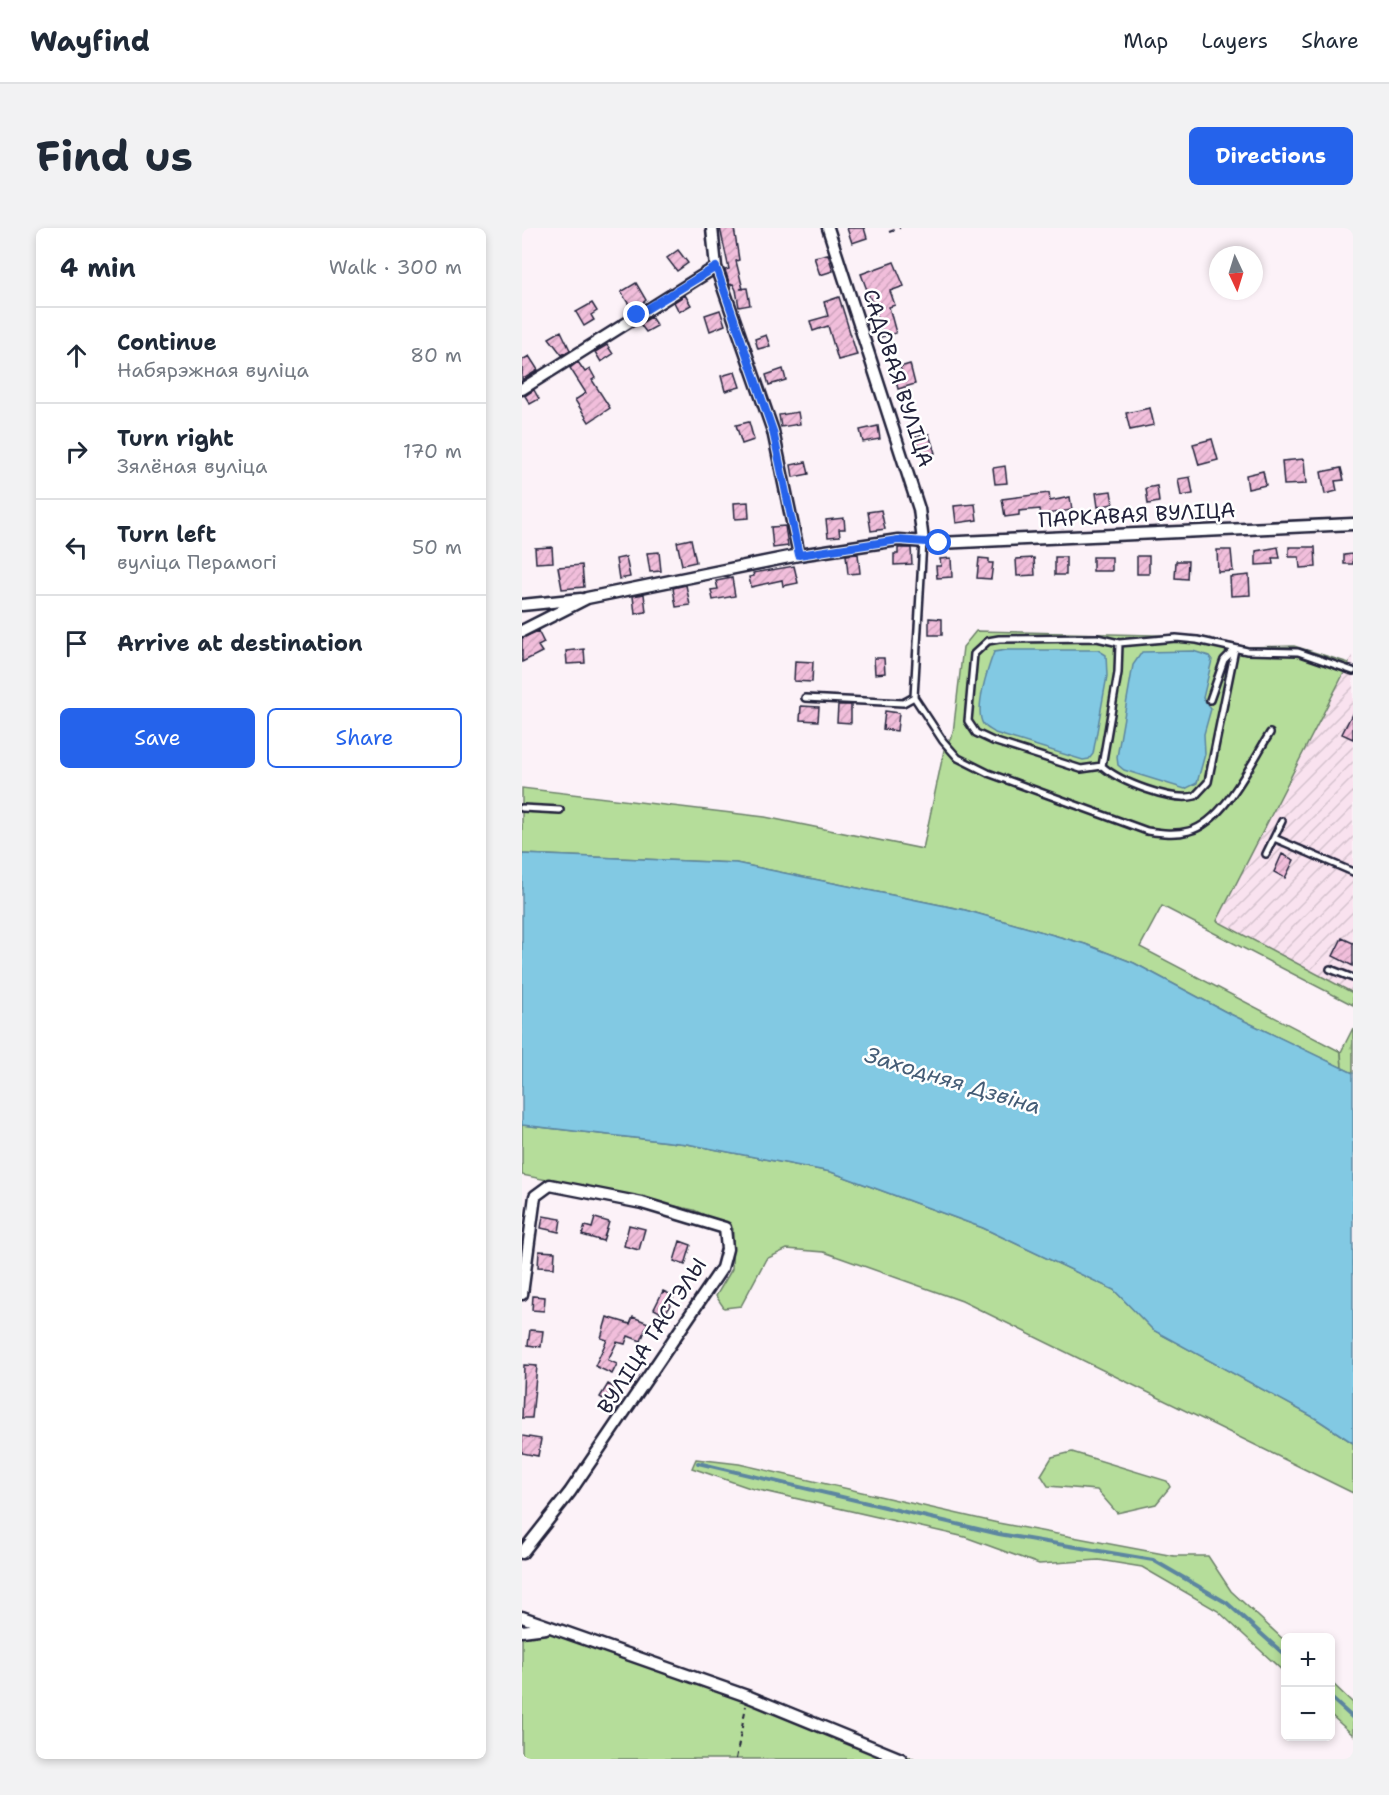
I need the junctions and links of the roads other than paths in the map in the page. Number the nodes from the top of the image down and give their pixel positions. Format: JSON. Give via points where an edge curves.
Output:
{"nodes":[{"id":1,"x":712,"y":228,"type":"edge"},
{"id":2,"x":828,"y":228,"type":"edge"},
{"id":3,"x":716,"y":267,"type":"junction"},
{"id":4,"x":522,"y":389,"type":"edge"},
{"id":5,"x":1353,"y":524,"type":"edge"},
{"id":6,"x":922,"y":541,"type":"junction"},
{"id":7,"x":799,"y":555,"type":"junction"},
{"id":8,"x":587,"y":598,"type":"junction"},
{"id":9,"x":522,"y":605,"type":"edge"},
{"id":10,"x":522,"y":631,"type":"edge"},
{"id":11,"x":1119,"y":643,"type":"junction"},
{"id":12,"x":1235,"y":649,"type":"junction"},
{"id":13,"x":1353,"y":670,"type":"edge"},
{"id":14,"x":914,"y":697,"type":"junction"},
{"id":15,"x":805,"y":698,"type":"dead end"},
{"id":16,"x":1210,"y":700,"type":"dead end"},
{"id":17,"x":1270,"y":733,"type":"dead end"},
{"id":18,"x":1102,"y":766,"type":"junction"},
{"id":19,"x":522,"y":808,"type":"edge"},
{"id":20,"x":560,"y":810,"type":"dead end"},
{"id":21,"x":1282,"y":821,"type":"dead end"},
{"id":22,"x":1274,"y":838,"type":"junction"},
{"id":23,"x":1266,"y":854,"type":"dead end"},
{"id":24,"x":1353,"y":872,"type":"edge"},
{"id":25,"x":1330,"y":969,"type":"dead end"},
{"id":26,"x":1353,"y":978,"type":"edge"},
{"id":27,"x":522,"y":1294,"type":"edge"},
{"id":28,"x":522,"y":1553,"type":"edge"},
{"id":29,"x":522,"y":1617,"type":"edge"},
{"id":30,"x":549,"y":1628,"type":"junction"},
{"id":31,"x":522,"y":1631,"type":"edge"},
{"id":32,"x":901,"y":1759,"type":"edge"}],
"edges":[{"from":1,"to":3,"type":"street"},
{"from":2,"to":6,"type":"street","name":"САДОВАЯ ВУЛІЦА","via":[[919,509]]},
{"from":3,"to":4,"type":"street"},
{"from":3,"to":7,"type":"street","via":[[773,431]]},
{"from":5,"to":6,"type":"street","name":"ПАРКАВАЯ ВУЛІЦА"},
{"from":6,"to":7,"type":"street","name":"ПАРКАВАЯ ВУЛІЦА","via":[[898,540]]},
{"from":6,"to":14,"type":"lane"},
{"from":7,"to":8,"type":"street","name":"ПАРКАВАЯ ВУЛІЦА"},
{"from":8,"to":9,"type":"street"},
{"from":8,"to":10,"type":"street"},
{"from":11,"to":12,"type":"lane","via":[[1176,638]]},
{"from":11,"to":18,"type":"lane","via":[[1118,674]]},
{"from":11,"to":18,"type":"lane","via":[[1097,638],[999,639],[980,647],[972,663],[966,714],[976,733],[1081,769]]},
{"from":12,"to":13,"type":"lane","via":[[1298,652]]},
{"from":12,"to":16,"type":"lane","via":[[1224,660]]},
{"from":12,"to":18,"type":"lane","via":[[1216,752],[1203,790],[1195,796],[1177,798],[1124,780]]},
{"from":14,"to":15,"type":"lane","via":[[903,703]]},
{"from":14,"to":17,"type":"lane","via":[[957,758],[1147,831],[1167,834],[1208,823]]},
{"from":19,"to":20,"type":"lane"},
{"from":21,"to":22,"type":"lane"},
{"from":22,"to":23,"type":"lane"},
{"from":22,"to":24,"type":"lane"},
{"from":25,"to":26,"type":"lane"},
{"from":27,"to":28,"type":"street","name":"ВУЛІЦА ГАСТЭЛЫ","via":[[535,1196],[550,1185],[642,1203],[725,1228],[727,1249],[722,1268],[570,1492]]},
{"from":29,"to":30,"type":"street"},
{"from":30,"to":31,"type":"street"},
{"from":30,"to":32,"type":"street","via":[[747,1696]]}]}
